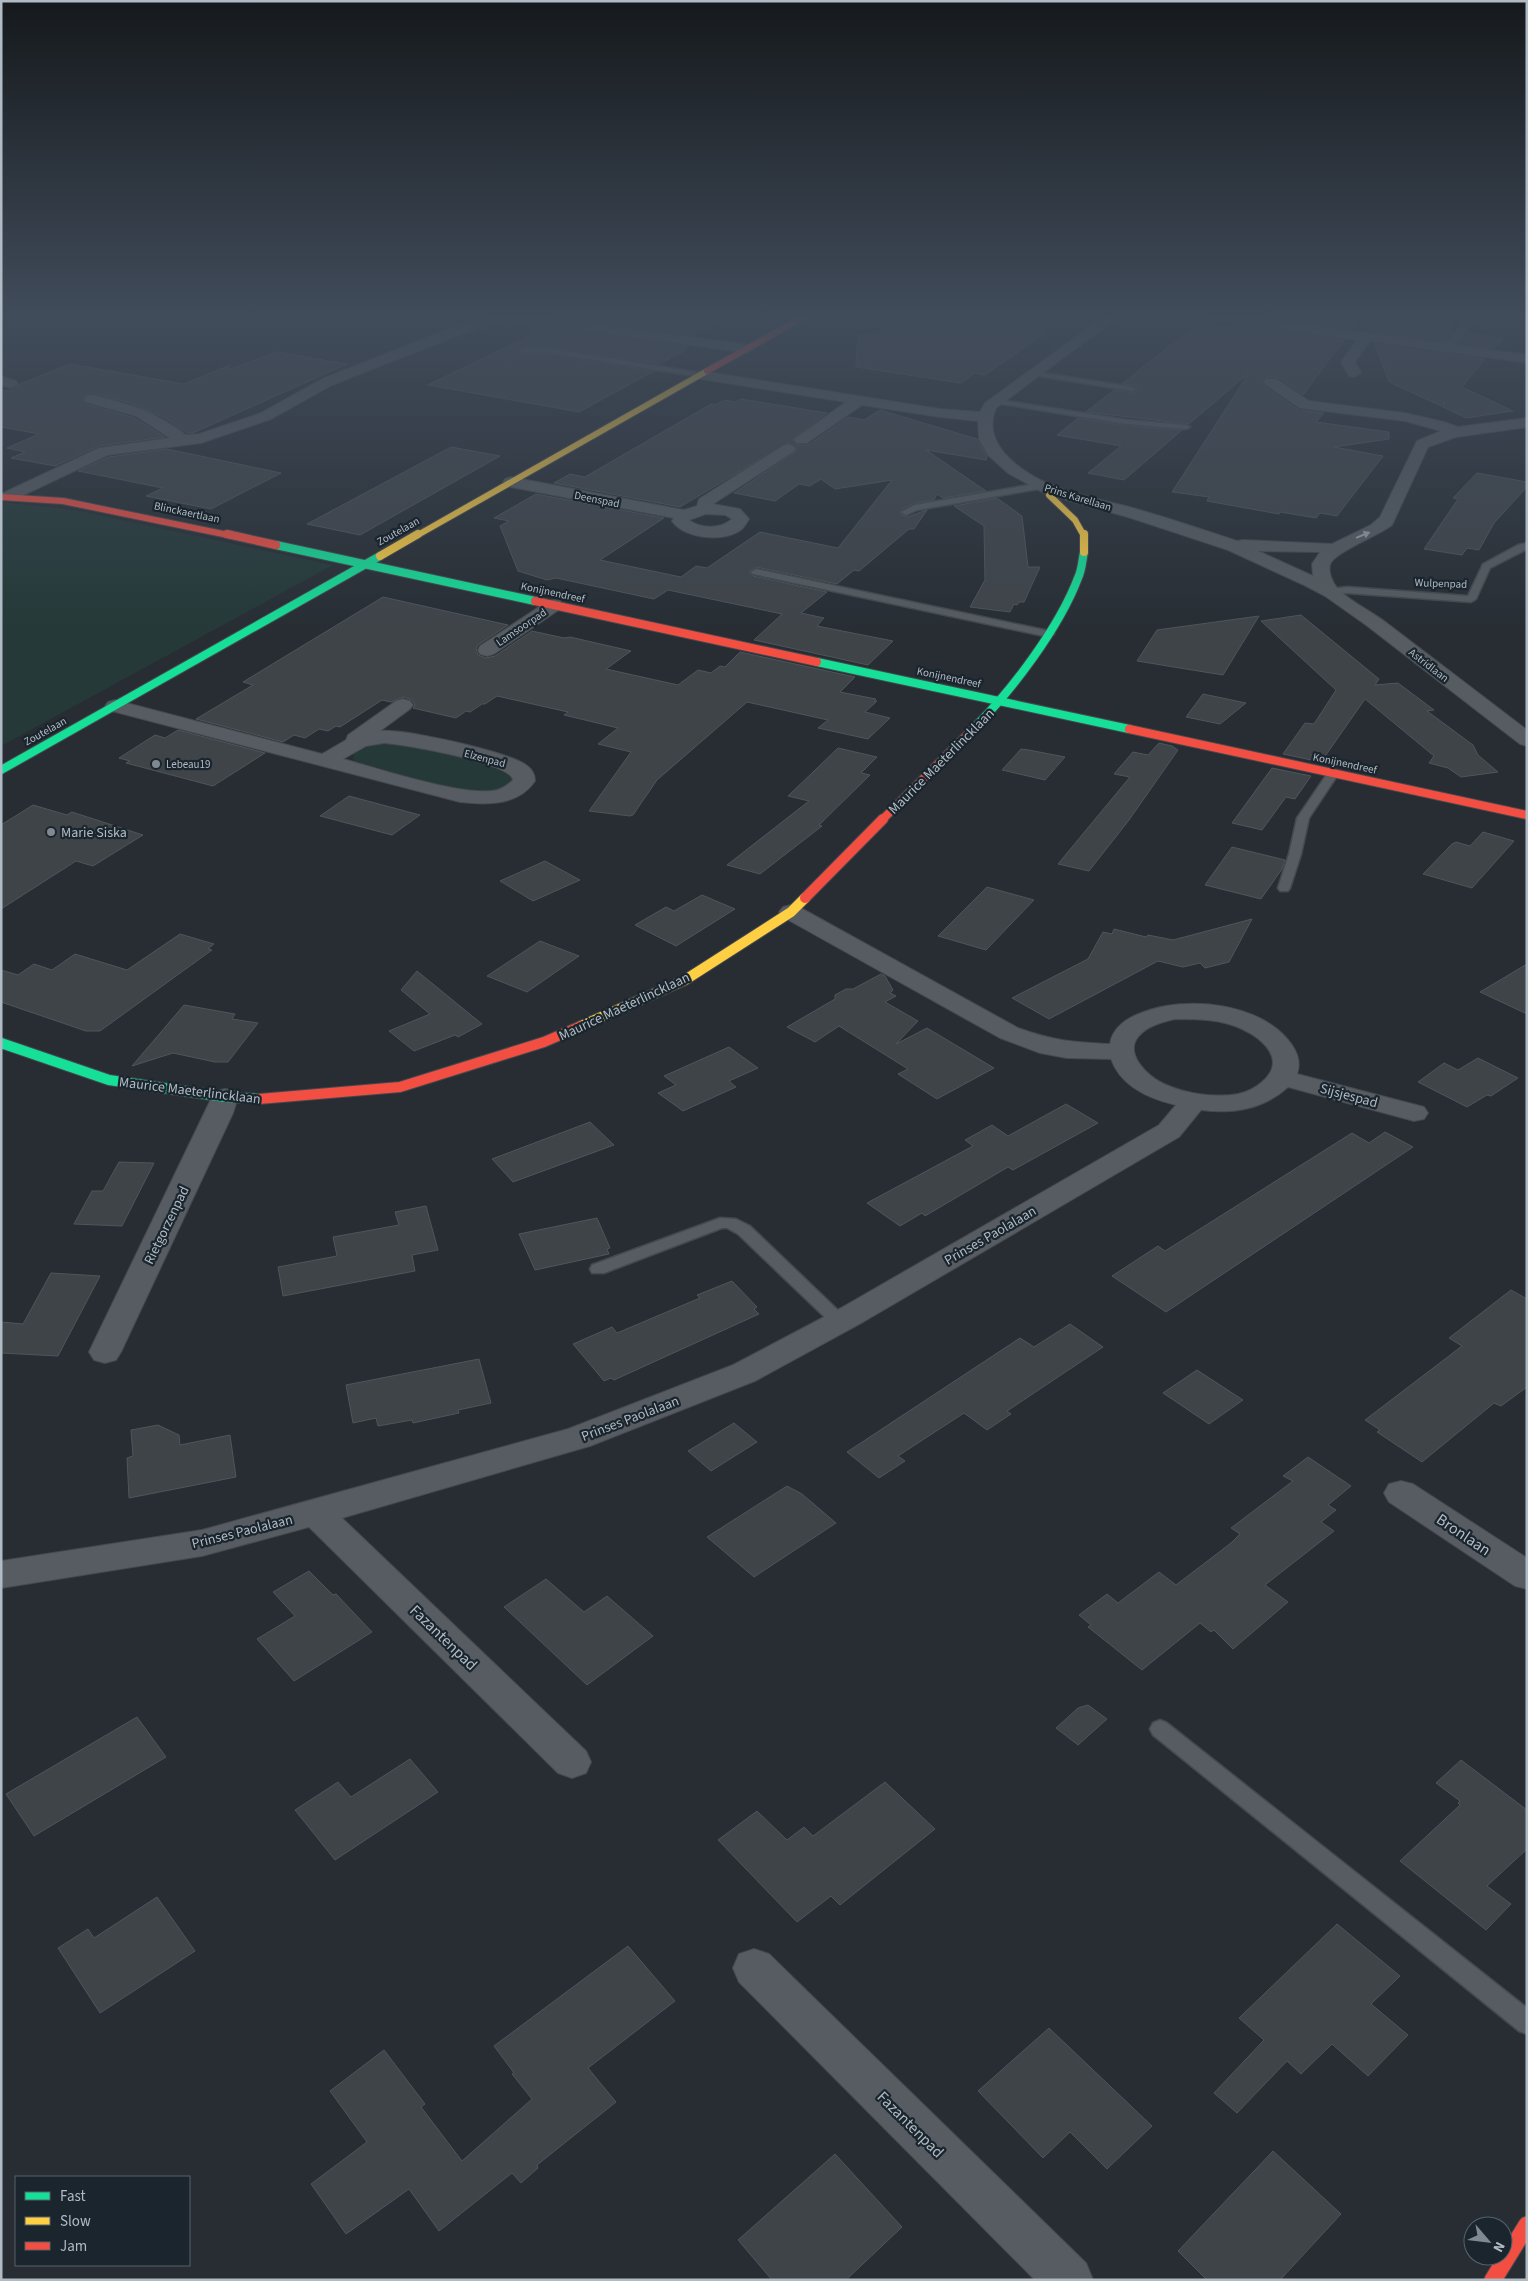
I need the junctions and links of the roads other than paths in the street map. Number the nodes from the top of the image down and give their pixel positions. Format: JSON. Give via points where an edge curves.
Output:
{"nodes":[{"id":1,"x":159,"y":421,"type":"edge"},
{"id":2,"x":250,"y":421,"type":"edge"},
{"id":3,"x":619,"y":421,"type":"edge"},
{"id":4,"x":829,"y":421,"type":"edge"},
{"id":5,"x":985,"y":421,"type":"edge"},
{"id":6,"x":1124,"y":421,"type":"edge"},
{"id":7,"x":1426,"y":421,"type":"edge"},
{"id":8,"x":1527,"y":422,"type":"edge"},
{"id":9,"x":1186,"y":426,"type":"dead end"},
{"id":10,"x":1460,"y":433,"type":"junction"},
{"id":11,"x":802,"y":440,"type":"dead end"},
{"id":12,"x":184,"y":441,"type":"junction"},
{"id":13,"x":788,"y":449,"type":"dead end"},
{"id":14,"x":511,"y":482,"type":"junction"},
{"id":15,"x":1046,"y":488,"type":"junction"},
{"id":16,"x":4,"y":497,"type":"edge"},
{"id":17,"x":1106,"y":506,"type":"junction"},
{"id":18,"x":705,"y":509,"type":"junction"},
{"id":19,"x":906,"y":512,"type":"dead end"},
{"id":20,"x":1069,"y":514,"type":"junction"},
{"id":21,"x":684,"y":515,"type":"junction"},
{"id":22,"x":1234,"y":546,"type":"junction"},
{"id":23,"x":1527,"y":546,"type":"edge"},
{"id":24,"x":1332,"y":549,"type":"junction"},
{"id":25,"x":366,"y":564,"type":"junction"},
{"id":26,"x":756,"y":572,"type":"dead end"},
{"id":27,"x":1331,"y":592,"type":"junction"},
{"id":28,"x":554,"y":605,"type":"junction"},
{"id":29,"x":1048,"y":634,"type":"junction"},
{"id":30,"x":487,"y":650,"type":"dead end"},
{"id":31,"x":1001,"y":701,"type":"junction"},
{"id":32,"x":402,"y":705,"type":"dead end"},
{"id":33,"x":116,"y":706,"type":"junction"},
{"id":34,"x":1527,"y":740,"type":"edge"},
{"id":35,"x":356,"y":743,"type":"junction"},
{"id":36,"x":326,"y":760,"type":"junction"},
{"id":37,"x":1,"y":770,"type":"edge"},
{"id":38,"x":1333,"y":773,"type":"junction"},
{"id":39,"x":1527,"y":815,"type":"edge"},
{"id":40,"x":1284,"y":888,"type":"dead end"},
{"id":41,"x":791,"y":912,"type":"junction"},
{"id":42,"x":1,"y":1044,"type":"edge"},
{"id":43,"x":1121,"y":1052,"type":"junction"},
{"id":44,"x":1283,"y":1078,"type":"junction"},
{"id":45,"x":225,"y":1097,"type":"junction"},
{"id":46,"x":1193,"y":1102,"type":"junction"},
{"id":47,"x":1414,"y":1113,"type":"dead end"},
{"id":48,"x":598,"y":1269,"type":"dead end"},
{"id":49,"x":840,"y":1322,"type":"junction"},
{"id":50,"x":105,"y":1352,"type":"dead end"},
{"id":51,"x":1401,"y":1492,"type":"dead end"},
{"id":52,"x":315,"y":1513,"type":"junction"},
{"id":53,"x":1,"y":1576,"type":"edge"},
{"id":54,"x":1527,"y":1576,"type":"edge"},
{"id":55,"x":1160,"y":1728,"type":"dead end"},
{"id":56,"x":572,"y":1762,"type":"dead end"},
{"id":57,"x":754,"y":1968,"type":"dead end"},
{"id":58,"x":1527,"y":2023,"type":"edge"},
{"id":59,"x":1069,"y":2280,"type":"edge"}],
"edges":[{"from":1,"to":12,"type":"street"},
{"from":2,"to":12,"type":"street"},
{"from":3,"to":14,"type":"street","name":"Zoutelaan"},
{"from":4,"to":11,"type":"street"},
{"from":5,"to":15,"type":"street","name":"Prins Karellaan","via":[[987,439],[996,455],[1014,470]]},
{"from":6,"to":9,"type":"lane"},
{"from":7,"to":10,"type":"street"},
{"from":8,"to":10,"type":"street"},
{"from":24,"to":10,"type":"street","one_way":true,"via":[[1371,532],[1386,521],[1422,444],[1428,439]]},
{"from":12,"to":16,"type":"street","via":[[104,451]]},
{"from":13,"to":18,"type":"street","via":[[705,502]]},
{"from":14,"to":21,"type":"street","name":"Deenspad"},
{"from":14,"to":25,"type":"street","name":"Zoutelaan"},
{"from":15,"to":17,"type":"street","name":"Prins Karellaan"},
{"from":15,"to":19,"type":"lane"},
{"from":15,"to":20,"type":"street","name":"Maurice Maeterlincklaan"},
{"from":16,"to":25,"type":"street","name":"Blinckaertlaan","via":[[63,501],[125,512]]},
{"from":17,"to":20,"type":"street"},
{"from":17,"to":22,"type":"street","name":"Prins Karellaan"},
{"from":18,"to":21,"type":"street"},
{"from":18,"to":21,"type":"street","via":[[729,511],[741,519],[726,530],[706,531],[682,525],[680,518]]},
{"from":20,"to":29,"type":"street","name":"Maurice Maeterlincklaan","via":[[1084,534],[1084,558],[1079,577]]},
{"from":22,"to":24,"type":"street","via":[[1320,546]]},
{"from":22,"to":27,"type":"street","name":"Prins Karellaan"},
{"from":23,"to":27,"type":"lane","name":"Wulpenpad","via":[[1486,566],[1471,599],[1347,590]]},
{"from":24,"to":27,"type":"street","via":[[1321,565],[1321,580]]},
{"from":25,"to":28,"type":"street","name":"Konijnendreef"},
{"from":25,"to":33,"type":"street","name":"Zoutelaan"},
{"from":26,"to":29,"type":"lane"},
{"from":27,"to":34,"type":"street","name":"Astridlaan"},
{"from":28,"to":30,"type":"street","name":"Lamsoorpad"},
{"from":28,"to":31,"type":"street","name":"Konijnendreef"},
{"from":29,"to":31,"type":"street","name":"Maurice Maeterlincklaan"},
{"from":31,"to":38,"type":"street","name":"Konijnendreef"},
{"from":31,"to":41,"type":"street","name":"Maurice Maeterlincklaan"},
{"from":32,"to":35,"type":"street","via":[[354,738]]},
{"from":33,"to":36,"type":"street","name":"Elzenpad"},
{"from":33,"to":37,"type":"street","name":"Zoutelaan"},
{"from":35,"to":36,"type":"street","name":"Elzenpad"},
{"from":35,"to":36,"type":"street","name":"Elzenpad","via":[[372,737],[405,738],[510,765],[524,774],[524,781],[508,794],[470,797]]},
{"from":38,"to":39,"type":"street","name":"Konijnendreef"},
{"from":38,"to":40,"type":"lane","via":[[1302,818]]},
{"from":41,"to":43,"type":"street","via":[[1009,1033],[1040,1045],[1067,1050]]},
{"from":41,"to":45,"type":"street","name":"Maurice Maeterlincklaan","via":[[685,980],[544,1042],[400,1087],[266,1100]]},
{"from":42,"to":45,"type":"street","name":"Maurice Maeterlincklaan","via":[[109,1080]]},
{"from":43,"to":44,"type":"street","via":[[1124,1038],[1134,1025],[1152,1016],[1200,1011],[1226,1015],[1268,1034],[1281,1048],[1286,1063]]},
{"from":43,"to":46,"type":"street","via":[[1128,1068],[1143,1082],[1165,1094]]},
{"from":44,"to":46,"type":"street","via":[[1270,1091],[1249,1100],[1222,1104]]},
{"from":44,"to":47,"type":"street","name":"Sijsjespad"},
{"from":45,"to":50,"type":"street","name":"Rietgorzenpad"},
{"from":46,"to":49,"type":"street","name":"Prinses Paolalaan","via":[[1168,1131]]},
{"from":48,"to":49,"type":"lane","via":[[720,1222],[730,1223],[744,1230]]},
{"from":49,"to":52,"type":"street","name":"Prinses Paolalaan","via":[[744,1373],[578,1438]]},
{"from":51,"to":54,"type":"street","name":"Bronlaan"},
{"from":52,"to":53,"type":"street","name":"Prinses Paolalaan","via":[[202,1543]]},
{"from":52,"to":56,"type":"street","name":"Fazantenpad"},
{"from":55,"to":58,"type":"lane"},
{"from":57,"to":59,"type":"street","name":"Fazantenpad"}]}
